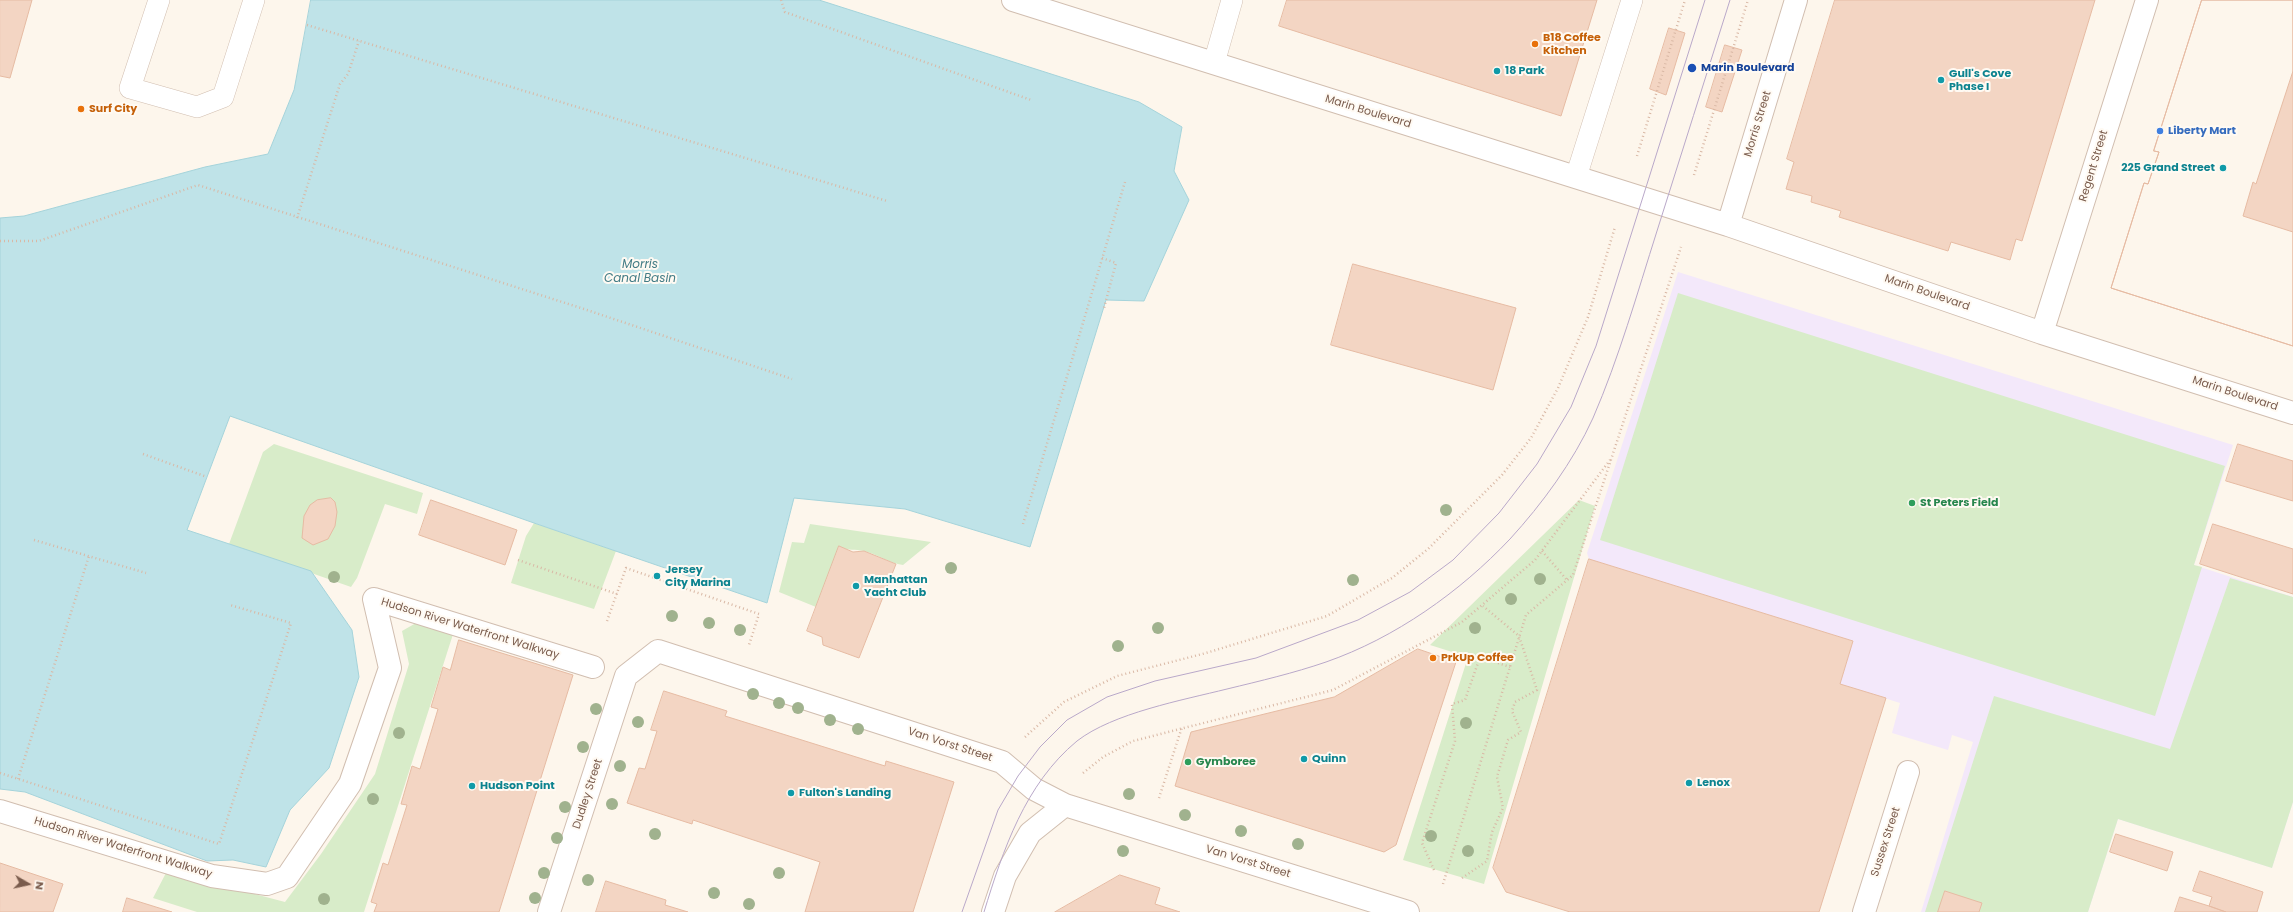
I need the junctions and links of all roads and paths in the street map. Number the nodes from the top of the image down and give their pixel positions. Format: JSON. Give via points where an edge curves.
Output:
{"nodes":[{"id":1,"x":159,"y":0,"type":"edge"},
{"id":2,"x":254,"y":0,"type":"edge"},
{"id":3,"x":781,"y":0,"type":"edge"},
{"id":4,"x":1013,"y":0,"type":"edge"},
{"id":5,"x":1232,"y":0,"type":"edge"},
{"id":6,"x":1632,"y":0,"type":"edge"},
{"id":7,"x":1686,"y":0,"type":"edge"},
{"id":8,"x":1748,"y":0,"type":"edge"},
{"id":9,"x":1796,"y":0,"type":"edge"},
{"id":10,"x":2147,"y":0,"type":"edge"},
{"id":11,"x":306,"y":25,"type":"dead end"},
{"id":12,"x":359,"y":41,"type":"junction"},
{"id":13,"x":1214,"y":63,"type":"junction"},
{"id":14,"x":1030,"y":100,"type":"dead end"},
{"id":15,"x":1637,"y":156,"type":"dead end"},
{"id":16,"x":1694,"y":174,"type":"dead end"},
{"id":17,"x":1576,"y":177,"type":"junction"},
{"id":18,"x":1125,"y":182,"type":"dead end"},
{"id":19,"x":887,"y":202,"type":"dead end"},
{"id":20,"x":297,"y":218,"type":"junction"},
{"id":21,"x":1728,"y":225,"type":"junction"},
{"id":22,"x":1615,"y":227,"type":"dead end"},
{"id":23,"x":0,"y":241,"type":"edge"},
{"id":24,"x":1681,"y":247,"type":"dead end"},
{"id":25,"x":1102,"y":258,"type":"junction"},
{"id":26,"x":1104,"y":308,"type":"dead end"},
{"id":27,"x":2042,"y":333,"type":"junction"},
{"id":28,"x":792,"y":379,"type":"dead end"},
{"id":29,"x":2293,"y":413,"type":"edge"},
{"id":30,"x":142,"y":454,"type":"dead end"},
{"id":31,"x":1611,"y":458,"type":"junction"},
{"id":32,"x":207,"y":477,"type":"dead end"},
{"id":33,"x":1023,"y":524,"type":"dead end"},
{"id":34,"x":34,"y":540,"type":"dead end"},
{"id":35,"x":1542,"y":551,"type":"junction"},
{"id":36,"x":89,"y":556,"type":"junction"},
{"id":37,"x":518,"y":560,"type":"dead end"},
{"id":38,"x":146,"y":573,"type":"dead end"},
{"id":39,"x":1567,"y":580,"type":"junction"},
{"id":40,"x":617,"y":594,"type":"junction"},
{"id":41,"x":230,"y":605,"type":"dead end"},
{"id":42,"x":1483,"y":606,"type":"junction"},
{"id":43,"x":607,"y":621,"type":"dead end"},
{"id":44,"x":1519,"y":636,"type":"junction"},
{"id":45,"x":749,"y":645,"type":"dead end"},
{"id":46,"x":593,"y":667,"type":"dead end"},
{"id":47,"x":1510,"y":667,"type":"junction"},
{"id":48,"x":626,"y":676,"type":"joint"},
{"id":49,"x":1182,"y":728,"type":"junction"},
{"id":50,"x":1025,"y":737,"type":"dead end"},
{"id":51,"x":1908,"y":772,"type":"dead end"},
{"id":52,"x":1083,"y":773,"type":"dead end"},
{"id":53,"x":0,"y":774,"type":"edge"},
{"id":54,"x":18,"y":779,"type":"junction"},
{"id":55,"x":1159,"y":798,"type":"dead end"},
{"id":56,"x":1065,"y":805,"type":"junction"},
{"id":57,"x":0,"y":811,"type":"edge"},
{"id":58,"x":1434,"y":870,"type":"dead end"},
{"id":59,"x":1462,"y":878,"type":"dead end"},
{"id":60,"x":1443,"y":884,"type":"dead end"},
{"id":61,"x":549,"y":912,"type":"edge"},
{"id":62,"x":993,"y":912,"type":"edge"},
{"id":63,"x":1408,"y":912,"type":"edge"},
{"id":64,"x":1864,"y":912,"type":"edge"}],
"edges":[{"from":1,"to":2,"type":"lane","via":[[130,88],[197,107],[223,97]]},
{"from":3,"to":14,"type":"path","via":[[785,12]]},
{"from":4,"to":13,"type":"street","name":"Marin Boulevard"},
{"from":5,"to":13,"type":"lane"},
{"from":6,"to":17,"type":"lane"},
{"from":7,"to":15,"type":"path"},
{"from":8,"to":16,"type":"path"},
{"from":9,"to":21,"type":"street","name":"Morris Street"},
{"from":10,"to":27,"type":"street","name":"Regent Street"},
{"from":11,"to":12,"type":"path"},
{"from":12,"to":19,"type":"path"},
{"from":12,"to":20,"type":"path","via":[[348,74],[340,84]]},
{"from":13,"to":17,"type":"street","name":"Marin Boulevard"},
{"from":17,"to":21,"type":"street","name":"Marin Boulevard"},
{"from":18,"to":25,"type":"path"},
{"from":20,"to":23,"type":"path","via":[[198,185],[39,241]]},
{"from":20,"to":28,"type":"path","via":[[584,309]]},
{"from":21,"to":27,"type":"street","name":"Marin Boulevard"},
{"from":22,"to":50,"type":"path","via":[[1588,317],[1558,388],[1531,438],[1502,475],[1428,549],[1392,578],[1327,616],[1206,653],[1117,676],[1064,702]]},
{"from":24,"to":31,"type":"path"},
{"from":25,"to":26,"type":"path","via":[[1116,263]]},
{"from":25,"to":33,"type":"path"},
{"from":27,"to":29,"type":"street","name":"Marin Boulevard"},
{"from":30,"to":32,"type":"path"},
{"from":31,"to":35,"type":"path"},
{"from":31,"to":39,"type":"path","via":[[1573,574]]},
{"from":34,"to":36,"type":"path"},
{"from":35,"to":39,"type":"path"},
{"from":35,"to":42,"type":"path"},
{"from":36,"to":38,"type":"path"},
{"from":36,"to":54,"type":"path"},
{"from":37,"to":40,"type":"path"},
{"from":39,"to":44,"type":"path","via":[[1526,615]]},
{"from":40,"to":43,"type":"path"},
{"from":40,"to":45,"type":"path","via":[[626,568],[759,614]]},
{"from":41,"to":54,"type":"path","via":[[291,623],[219,844]]},
{"from":42,"to":44,"type":"path"},
{"from":42,"to":49,"type":"path","via":[[1441,634],[1333,690]]},
{"from":44,"to":47,"type":"path"},
{"from":44,"to":59,"type":"path","via":[[1537,690],[1515,702],[1512,711],[1521,732],[1508,740],[1497,777],[1503,808],[1492,832],[1487,861]]},
{"from":46,"to":57,"type":"street","name":"Hudson River Waterfront Walkway","via":[[374,599],[390,668],[350,784],[287,877],[267,884],[212,876]]},
{"from":47,"to":58,"type":"path","via":[[1480,657],[1465,700],[1452,704],[1455,741],[1422,843]]},
{"from":47,"to":60,"type":"path"},
{"from":48,"to":56,"type":"street","name":"Van Vorst Street","via":[[658,651],[663,652],[1002,762],[1034,789]]},
{"from":48,"to":61,"type":"street","name":"Dudley Street"},
{"from":49,"to":52,"type":"path","via":[[1129,742]]},
{"from":49,"to":55,"type":"path"},
{"from":51,"to":64,"type":"street","name":"Sussex Street"},
{"from":53,"to":54,"type":"path"},
{"from":56,"to":62,"type":"street","via":[[1030,833],[1005,876]]},
{"from":56,"to":63,"type":"street","name":"Van Vorst Street"}]}
